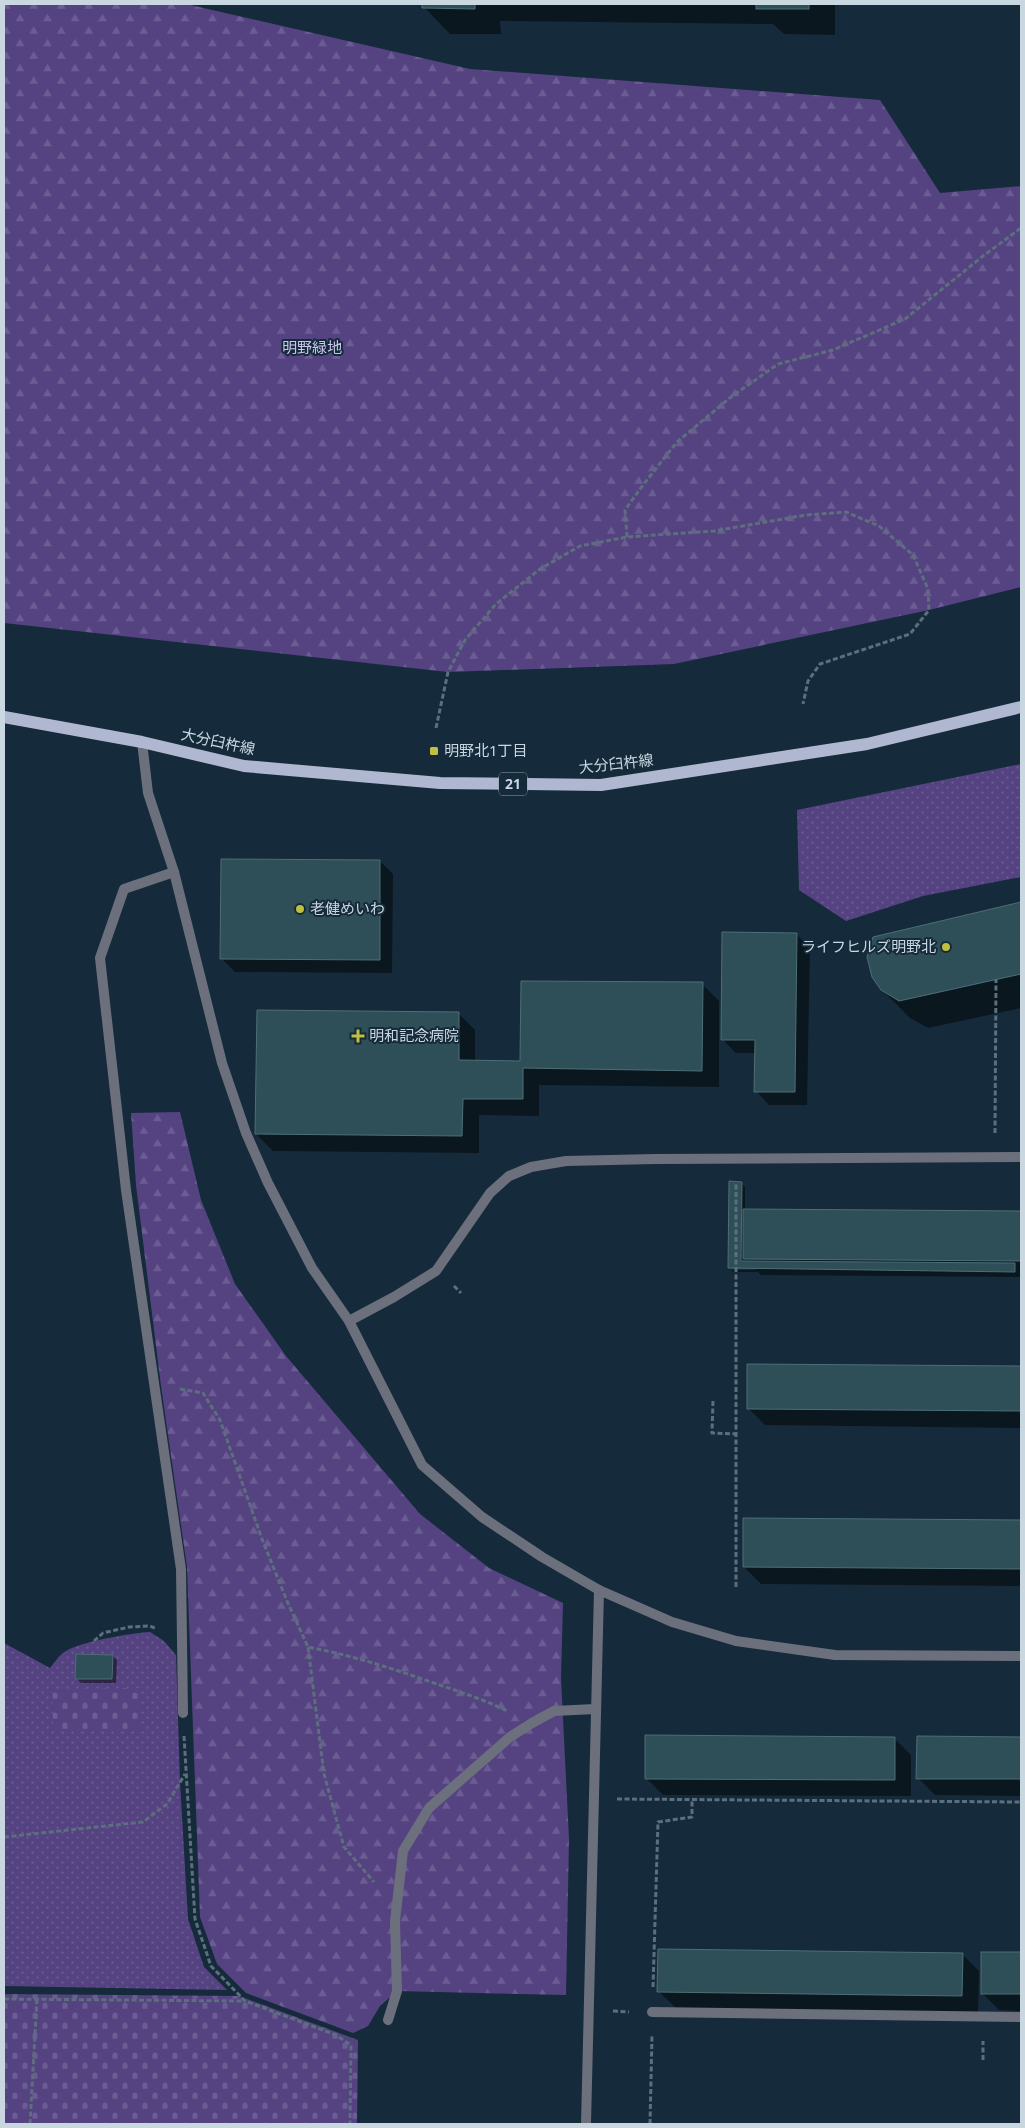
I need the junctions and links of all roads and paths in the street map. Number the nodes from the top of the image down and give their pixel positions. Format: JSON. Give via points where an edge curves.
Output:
{"nodes":[{"id":1,"x":1021,"y":228,"type":"edge"},
{"id":2,"x":627,"y":537,"type":"junction"},
{"id":3,"x":803,"y":704,"type":"dead end"},
{"id":4,"x":1021,"y":707,"type":"edge"},
{"id":5,"x":4,"y":717,"type":"edge"},
{"id":6,"x":436,"y":728,"type":"dead end"},
{"id":7,"x":142,"y":742,"type":"junction"},
{"id":8,"x":174,"y":872,"type":"junction"},
{"id":9,"x":996,"y":979,"type":"dead end"},
{"id":10,"x":993,"y":1156,"type":"junction"},
{"id":11,"x":1021,"y":1157,"type":"edge"},
{"id":12,"x":736,"y":1159,"type":"junction"},
{"id":13,"x":348,"y":1321,"type":"junction"},
{"id":14,"x":154,"y":1385,"type":"junction"},
{"id":15,"x":712,"y":1402,"type":"dead end"},
{"id":16,"x":736,"y":1434,"type":"junction"},
{"id":17,"x":736,"y":1587,"type":"dead end"},
{"id":18,"x":599,"y":1590,"type":"junction"},
{"id":19,"x":94,"y":1641,"type":"dead end"},
{"id":20,"x":308,"y":1647,"type":"junction"},
{"id":21,"x":182,"y":1654,"type":"junction"},
{"id":22,"x":1021,"y":1656,"type":"edge"},
{"id":23,"x":596,"y":1709,"type":"junction"},
{"id":24,"x":183,"y":1713,"type":"joint"},
{"id":25,"x":532,"y":1724,"type":"junction"},
{"id":26,"x":186,"y":1774,"type":"junction"},
{"id":27,"x":594,"y":1799,"type":"junction"},
{"id":28,"x":692,"y":1800,"type":"junction"},
{"id":29,"x":1021,"y":1802,"type":"edge"},
{"id":30,"x":4,"y":1838,"type":"edge"},
{"id":31,"x":396,"y":1908,"type":"junction"},
{"id":32,"x":4,"y":1999,"type":"edge"},
{"id":33,"x":37,"y":1999,"type":"junction"},
{"id":34,"x":244,"y":2001,"type":"junction"},
{"id":35,"x":589,"y":2012,"type":"junction"},
{"id":36,"x":652,"y":2012,"type":"junction"},
{"id":37,"x":1021,"y":2017,"type":"edge"},
{"id":38,"x":388,"y":2020,"type":"dead end"},
{"id":39,"x":983,"y":2038,"type":"dead end"},
{"id":40,"x":982,"y":2060,"type":"dead end"},
{"id":41,"x":30,"y":2124,"type":"edge"},
{"id":42,"x":350,"y":2124,"type":"edge"},
{"id":43,"x":586,"y":2124,"type":"edge"},
{"id":44,"x":650,"y":2124,"type":"edge"}],
"edges":[{"from":1,"to":2,"type":"path","via":[[905,319],[833,350],[778,364],[731,397],[677,442],[643,485],[625,510]]},
{"from":2,"to":3,"type":"path","via":[[714,531],[806,515],[846,512],[879,526],[913,555],[928,589],[929,610],[910,634],[820,664],[808,681]]},
{"from":2,"to":6,"type":"path","via":[[580,546],[540,569],[496,604],[465,640],[448,672]]},
{"from":4,"to":7,"type":"main road","name":"大分臼杵線","number":"21","via":[[866,744],[601,785],[440,783],[244,766]]},
{"from":5,"to":7,"type":"main road","name":"大分臼杵線","number":"21"},
{"from":7,"to":8,"type":"street","via":[[148,793]]},
{"from":8,"to":13,"type":"street","via":[[222,1063],[246,1133],[312,1268]]},
{"from":8,"to":14,"type":"street","via":[[124,889],[100,958],[126,1190]]},
{"from":9,"to":10,"type":"path"},
{"from":10,"to":11,"type":"street"},
{"from":10,"to":12,"type":"street"},
{"from":12,"to":13,"type":"street","via":[[566,1161],[508,1176],[490,1193],[436,1270]]},
{"from":12,"to":16,"type":"path"},
{"from":13,"to":18,"type":"street","via":[[422,1465],[482,1518]]},
{"from":14,"to":20,"type":"path","via":[[203,1393],[220,1420],[286,1601]]},
{"from":14,"to":21,"type":"street","via":[[180,1569]]},
{"from":15,"to":16,"type":"path","via":[[712,1433]]},
{"from":16,"to":17,"type":"path"},
{"from":18,"to":22,"type":"street","via":[[672,1622],[736,1641],[790,1650],[835,1655]]},
{"from":18,"to":23,"type":"street"},
{"from":19,"to":21,"type":"path","via":[[103,1633],[150,1626],[169,1636]]},
{"from":20,"to":25,"type":"path","via":[[404,1672],[486,1701]]},
{"from":20,"to":31,"type":"path","via":[[324,1774],[344,1847]]},
{"from":21,"to":24,"type":"street"},
{"from":23,"to":25,"type":"street","via":[[554,1711]]},
{"from":23,"to":27,"type":"street"},
{"from":24,"to":26,"type":"path"},
{"from":25,"to":31,"type":"street","via":[[510,1737],[429,1808],[403,1851]]},
{"from":26,"to":30,"type":"path","via":[[167,1804],[143,1822]]},
{"from":26,"to":34,"type":"path","via":[[194,1919],[211,1966]]},
{"from":27,"to":28,"type":"path"},
{"from":27,"to":35,"type":"street"},
{"from":28,"to":29,"type":"path"},
{"from":28,"to":36,"type":"path","via":[[692,1817],[658,1822]]},
{"from":31,"to":38,"type":"street","via":[[396,1990]]},
{"from":32,"to":33,"type":"path"},
{"from":33,"to":34,"type":"path"},
{"from":33,"to":41,"type":"path"},
{"from":34,"to":42,"type":"path","via":[[336,2035],[351,2045]]},
{"from":35,"to":36,"type":"path"},
{"from":35,"to":43,"type":"street"},
{"from":36,"to":37,"type":"street"},
{"from":36,"to":44,"type":"path"},
{"from":39,"to":40,"type":"path"}]}
